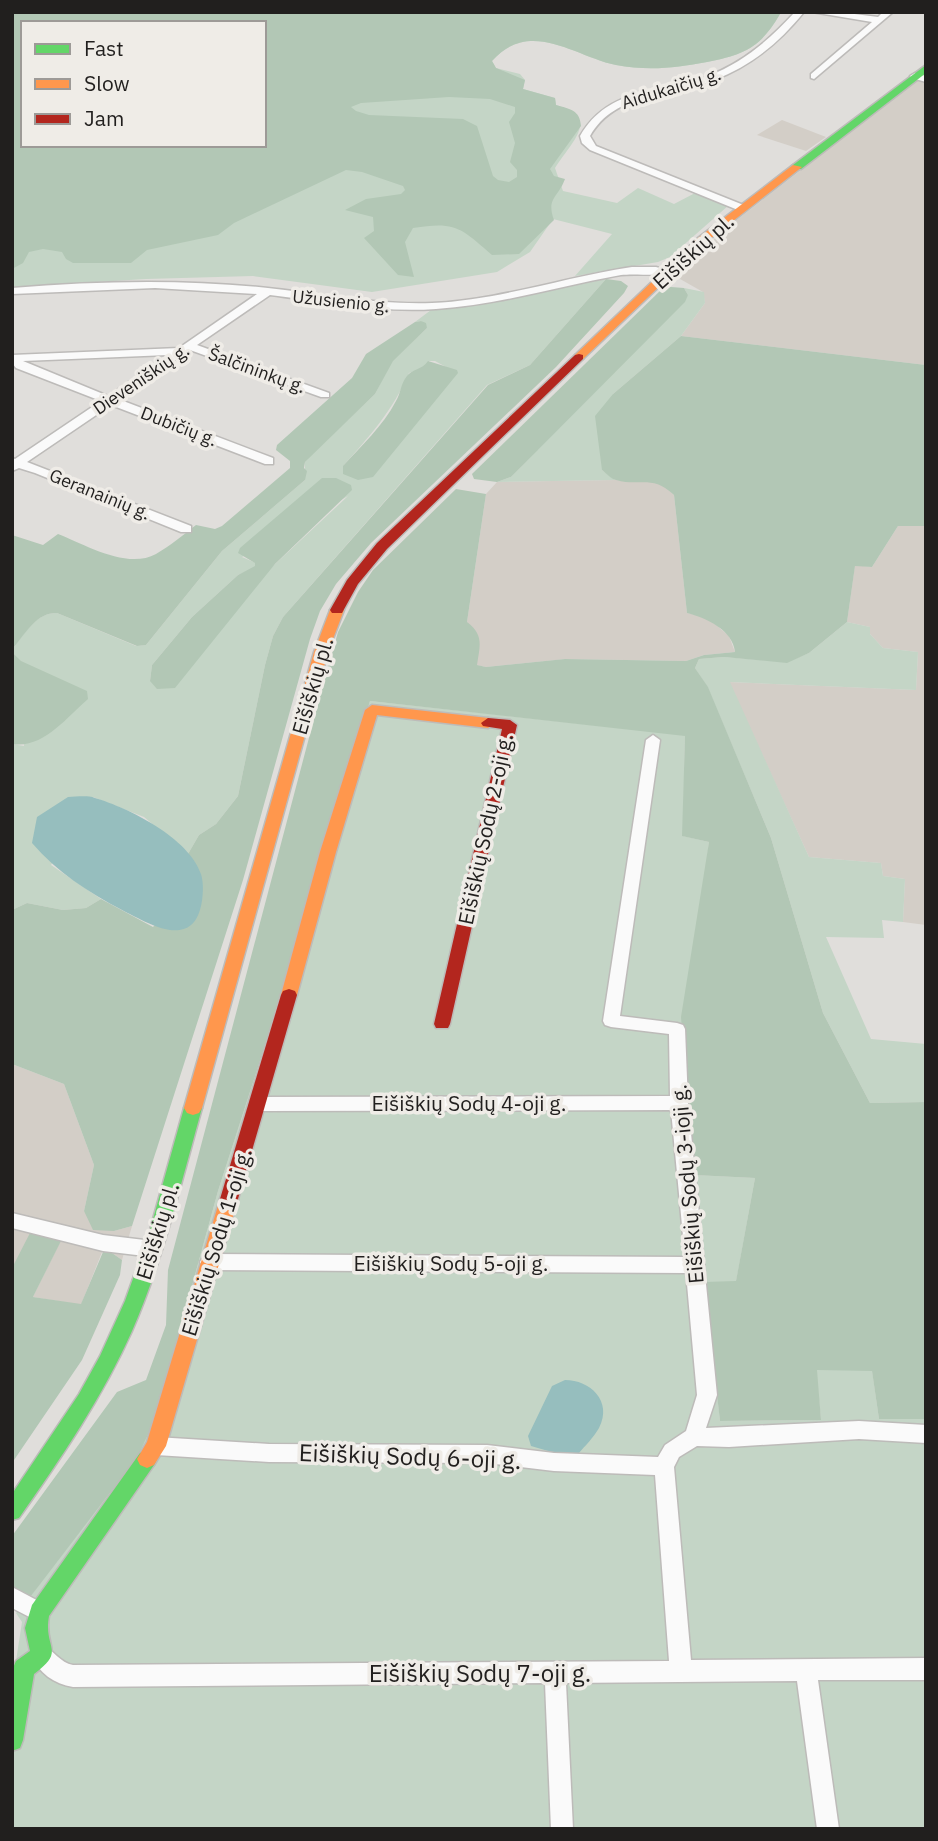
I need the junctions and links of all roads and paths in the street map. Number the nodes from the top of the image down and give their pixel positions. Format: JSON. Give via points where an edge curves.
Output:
{"nodes":[{"id":1,"x":800,"y":12,"type":"edge"},
{"id":2,"x":816,"y":12,"type":"edge"},
{"id":3,"x":889,"y":12,"type":"edge"},
{"id":4,"x":881,"y":20,"type":"junction"},
{"id":5,"x":922,"y":74,"type":"edge"},
{"id":6,"x":814,"y":76,"type":"dead end"},
{"id":7,"x":742,"y":208,"type":"junction"},
{"id":8,"x":667,"y":272,"type":"junction"},
{"id":9,"x":12,"y":291,"type":"edge"},
{"id":10,"x":269,"y":291,"type":"junction"},
{"id":11,"x":185,"y":349,"type":"junction"},
{"id":12,"x":13,"y":358,"type":"edge"},
{"id":13,"x":325,"y":395,"type":"dead end"},
{"id":14,"x":111,"y":400,"type":"junction"},
{"id":15,"x":269,"y":461,"type":"dead end"},
{"id":16,"x":14,"y":464,"type":"edge"},
{"id":17,"x":186,"y":529,"type":"dead end"},
{"id":18,"x":372,"y":710,"type":"joint"},
{"id":19,"x":653,"y":740,"type":"dead end"},
{"id":20,"x":442,"y":1024,"type":"dead end"},
{"id":21,"x":679,"y":1103,"type":"junction"},
{"id":22,"x":259,"y":1104,"type":"junction"},
{"id":23,"x":12,"y":1220,"type":"edge"},
{"id":24,"x":153,"y":1249,"type":"junction"},
{"id":25,"x":209,"y":1262,"type":"junction"},
{"id":26,"x":693,"y":1265,"type":"junction"},
{"id":27,"x":926,"y":1433,"type":"edge"},
{"id":28,"x":694,"y":1437,"type":"junction"},
{"id":29,"x":156,"y":1446,"type":"junction"},
{"id":30,"x":664,"y":1466,"type":"junction"},
{"id":31,"x":12,"y":1511,"type":"edge"},
{"id":32,"x":12,"y":1597,"type":"edge"},
{"id":33,"x":39,"y":1612,"type":"junction"},
{"id":34,"x":42,"y":1655,"type":"junction"},
{"id":35,"x":926,"y":1669,"type":"edge"},
{"id":36,"x":806,"y":1670,"type":"junction"},
{"id":37,"x":681,"y":1671,"type":"junction"},
{"id":38,"x":555,"y":1673,"type":"junction"},
{"id":39,"x":12,"y":1740,"type":"edge"},
{"id":40,"x":562,"y":1829,"type":"edge"},
{"id":41,"x":828,"y":1829,"type":"edge"}],
"edges":[{"from":1,"to":7,"type":"street","name":"Aidukaičių g.","via":[[780,35],[740,65],[694,84],[625,100],[597,116],[585,136],[593,148]]},
{"from":2,"to":4,"type":"street"},
{"from":3,"to":4,"type":"street"},
{"from":4,"to":6,"type":"street"},
{"from":5,"to":7,"type":"main road","name":"Eišiškių pl."},
{"from":7,"to":8,"type":"main road","name":"Eišiškių pl."},
{"from":8,"to":10,"type":"street","name":"Užusienio g.","via":[[628,271],[437,306],[371,306]]},
{"from":8,"to":24,"type":"main road","name":"Eišiškių pl.","via":[[382,546],[341,596],[321,652]]},
{"from":9,"to":10,"type":"street","name":"Užusienio g.","via":[[160,285]]},
{"from":10,"to":11,"type":"street","name":"Dieveniškių g."},
{"from":11,"to":12,"type":"street","name":"Šalčininkų g."},
{"from":11,"to":13,"type":"street","name":"Šalčininkų g."},
{"from":11,"to":14,"type":"street","name":"Dieveniškių g."},
{"from":12,"to":14,"type":"street","name":"Dubičių g.","via":[[20,366]]},
{"from":14,"to":15,"type":"street","name":"Dubičių g."},
{"from":14,"to":16,"type":"street","name":"Dieveniškių g."},
{"from":16,"to":17,"type":"street","name":"Geranainių g."},
{"from":18,"to":20,"type":"main road","name":"Eišiškių Sodų 2-oji g.","via":[[510,725]]},
{"from":18,"to":22,"type":"main road","name":"Eišiškių Sodų 1-oji g."},
{"from":19,"to":21,"type":"street","name":"Eišiškių Sodų 3-ioji g.","via":[[611,1021],[677,1029]]},
{"from":21,"to":22,"type":"street","name":"Eišiškių Sodų 4-oji g."},
{"from":21,"to":26,"type":"street","name":"Eišiškių Sodų 3-ioji g."},
{"from":22,"to":25,"type":"main road","name":"Eišiškių Sodų 1-oji g."},
{"from":23,"to":24,"type":"street","via":[[103,1243]]},
{"from":24,"to":31,"type":"main road","name":"Eišiškių pl.","via":[[108,1362]]},
{"from":25,"to":26,"type":"street","name":"Eišiškių Sodų 5-oji g."},
{"from":25,"to":29,"type":"main road","name":"Eišiškių Sodų 1-oji g."},
{"from":26,"to":28,"type":"street","name":"Eišiškių Sodų 3-ioji g.","via":[[707,1395]]},
{"from":27,"to":28,"type":"street","via":[[859,1430]]},
{"from":28,"to":30,"type":"street","via":[[672,1451]]},
{"from":29,"to":30,"type":"street","name":"Eišiškių Sodų 6-oji g.","via":[[270,1453],[487,1454]]},
{"from":29,"to":33,"type":"main road","name":"Eišiškių Sodų 1-oji g."},
{"from":30,"to":37,"type":"street"},
{"from":32,"to":33,"type":"street"},
{"from":33,"to":34,"type":"main road","via":[[36,1628]]},
{"from":34,"to":38,"type":"street","name":"Eišiškių Sodų 7-oji g.","via":[[60,1674],[74,1676]]},
{"from":34,"to":39,"type":"main road","via":[[24,1668]]},
{"from":35,"to":36,"type":"street","name":"Eišiškių Sodų 7-oji g."},
{"from":36,"to":37,"type":"street","name":"Eišiškių Sodų 7-oji g."},
{"from":36,"to":41,"type":"street"},
{"from":37,"to":38,"type":"street","name":"Eišiškių Sodų 7-oji g."},
{"from":38,"to":40,"type":"street"}]}
